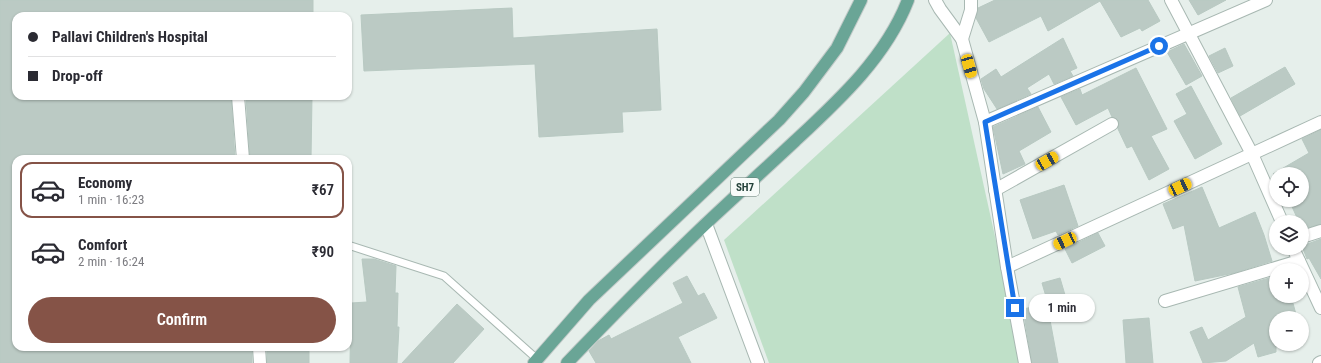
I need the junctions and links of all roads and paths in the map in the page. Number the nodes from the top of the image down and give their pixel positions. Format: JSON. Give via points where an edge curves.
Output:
{"nodes":[{"id":1,"x":861,"y":0,"type":"edge"},
{"id":2,"x":908,"y":0,"type":"edge"},
{"id":3,"x":935,"y":0,"type":"edge"},
{"id":4,"x":971,"y":0,"type":"edge"},
{"id":5,"x":1171,"y":0,"type":"edge"},
{"id":6,"x":1266,"y":0,"type":"edge"},
{"id":7,"x":1188,"y":34,"type":"junction"},
{"id":8,"x":962,"y":38,"type":"junction"},
{"id":9,"x":238,"y":100,"type":"edge"},
{"id":10,"x":985,"y":122,"type":"junction"},
{"id":11,"x":1321,"y":122,"type":"edge"},
{"id":12,"x":1112,"y":124,"type":"dead end"},
{"id":13,"x":1252,"y":154,"type":"junction"},
{"id":14,"x":243,"y":155,"type":"edge"},
{"id":15,"x":995,"y":190,"type":"junction"},
{"id":16,"x":1279,"y":215,"type":"edge"},
{"id":17,"x":706,"y":224,"type":"junction"},
{"id":18,"x":1321,"y":231,"type":"edge"},
{"id":19,"x":1309,"y":235,"type":"edge"},
{"id":20,"x":352,"y":247,"type":"edge"},
{"id":21,"x":1296,"y":255,"type":"edge"},
{"id":22,"x":1299,"y":261,"type":"junction"},
{"id":23,"x":1007,"y":267,"type":"junction"},
{"id":24,"x":1164,"y":301,"type":"dead end"},
{"id":25,"x":1321,"y":308,"type":"edge"},
{"id":26,"x":259,"y":351,"type":"edge"},
{"id":27,"x":535,"y":361,"type":"edge"},
{"id":28,"x":260,"y":363,"type":"edge"},
{"id":29,"x":567,"y":363,"type":"edge"},
{"id":30,"x":758,"y":363,"type":"edge"},
{"id":31,"x":1025,"y":363,"type":"edge"}],
"edges":[{"from":1,"to":27,"type":"main road","number":"SH7","via":[[837,48],[779,120],[589,300]]},
{"from":2,"to":17,"type":"main road","number":"SH7","via":[[901,19],[876,58],[829,109]]},
{"from":3,"to":8,"type":"street"},
{"from":4,"to":8,"type":"street","via":[[971,10]]},
{"from":5,"to":7,"type":"street"},
{"from":6,"to":7,"type":"street"},
{"from":7,"to":10,"type":"street"},
{"from":7,"to":13,"type":"street"},
{"from":8,"to":10,"type":"street"},
{"from":9,"to":14,"type":"street"},
{"from":10,"to":15,"type":"street"},
{"from":11,"to":13,"type":"street"},
{"from":12,"to":15,"type":"street"},
{"from":13,"to":16,"type":"street"},
{"from":13,"to":23,"type":"street"},
{"from":15,"to":23,"type":"street"},
{"from":17,"to":29,"type":"main road","number":"SH7"},
{"from":17,"to":30,"type":"street"},
{"from":18,"to":19,"type":"street"},
{"from":20,"to":27,"type":"lane","via":[[444,276]]},
{"from":21,"to":22,"type":"street"},
{"from":22,"to":24,"type":"street"},
{"from":22,"to":25,"type":"street"},
{"from":23,"to":31,"type":"street"},
{"from":26,"to":28,"type":"street"}]}
